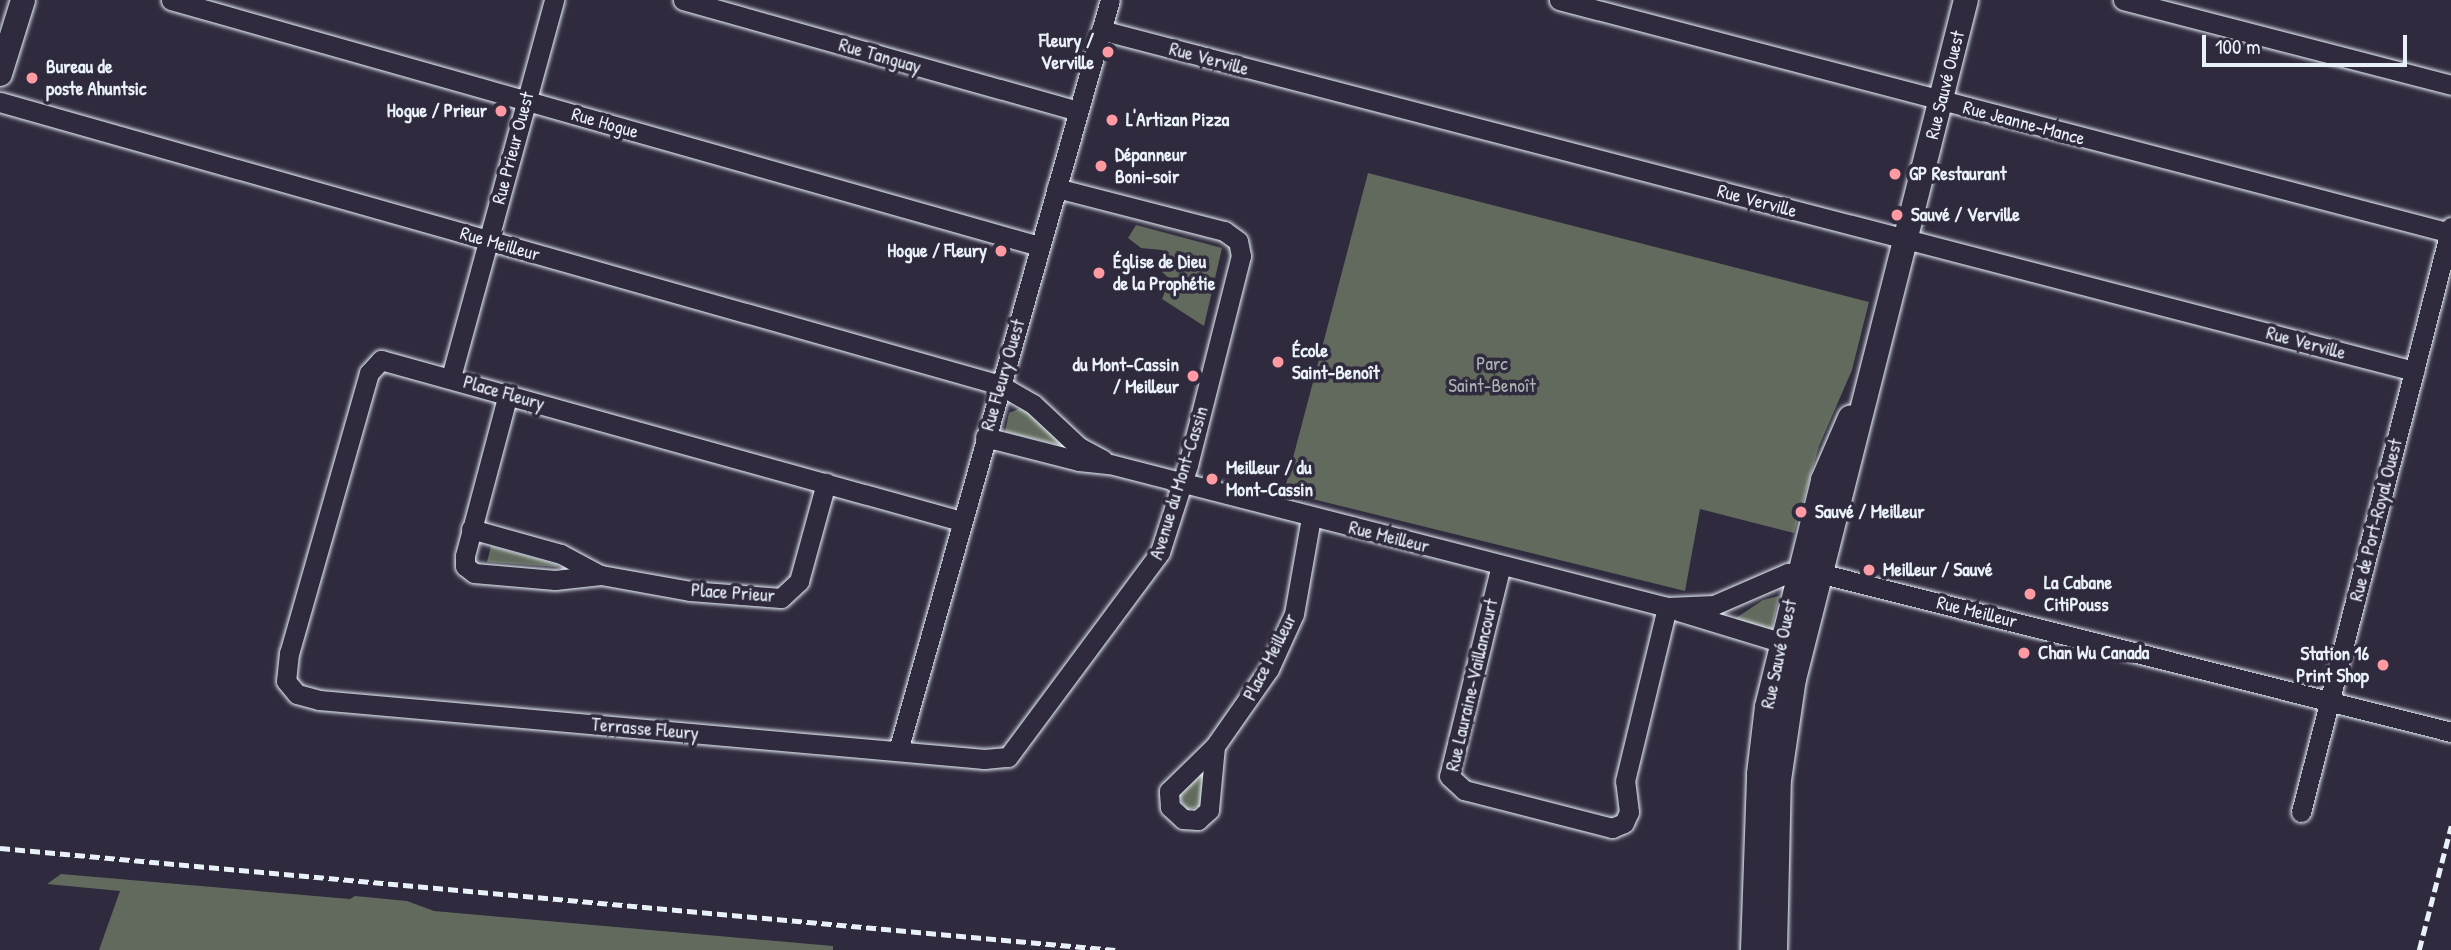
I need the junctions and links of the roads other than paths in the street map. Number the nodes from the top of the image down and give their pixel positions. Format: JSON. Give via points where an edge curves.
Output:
{"nodes":[{"id":1,"x":23,"y":0,"type":"edge"},
{"id":2,"x":171,"y":0,"type":"edge"},
{"id":3,"x":554,"y":0,"type":"edge"},
{"id":4,"x":683,"y":0,"type":"edge"},
{"id":5,"x":1110,"y":0,"type":"edge"},
{"id":6,"x":1559,"y":0,"type":"edge"},
{"id":7,"x":1966,"y":0,"type":"edge"},
{"id":8,"x":2123,"y":0,"type":"edge"},
{"id":9,"x":1101,"y":30,"type":"junction"},
{"id":10,"x":0,"y":74,"type":"edge"},
{"id":11,"x":2451,"y":85,"type":"edge"},
{"id":12,"x":525,"y":100,"type":"junction"},
{"id":13,"x":1941,"y":100,"type":"junction"},
{"id":14,"x":0,"y":102,"type":"edge"},
{"id":15,"x":1077,"y":111,"type":"junction"},
{"id":16,"x":1056,"y":188,"type":"junction"},
{"id":17,"x":2450,"y":230,"type":"edge"},
{"id":18,"x":1905,"y":239,"type":"junction"},
{"id":19,"x":489,"y":241,"type":"junction"},
{"id":20,"x":1039,"y":246,"type":"junction"},
{"id":21,"x":2414,"y":371,"type":"junction"},
{"id":22,"x":451,"y":377,"type":"junction"},
{"id":23,"x":1000,"y":385,"type":"junction"},
{"id":24,"x":508,"y":394,"type":"junction"},
{"id":25,"x":985,"y":437,"type":"junction"},
{"id":26,"x":1110,"y":464,"type":"junction"},
{"id":27,"x":826,"y":483,"type":"junction"},
{"id":28,"x":1182,"y":484,"type":"junction"},
{"id":29,"x":1311,"y":518,"type":"junction"},
{"id":30,"x":961,"y":521,"type":"junction"},
{"id":31,"x":471,"y":529,"type":"junction"},
{"id":32,"x":1501,"y":565,"type":"junction"},
{"id":33,"x":1810,"y":573,"type":"junction"},
{"id":34,"x":601,"y":575,"type":"junction"},
{"id":35,"x":1667,"y":607,"type":"junction"},
{"id":36,"x":1780,"y":642,"type":"junction"},
{"id":37,"x":290,"y":689,"type":"joint"},
{"id":38,"x":2329,"y":703,"type":"junction"},
{"id":39,"x":2451,"y":732,"type":"edge"},
{"id":40,"x":1215,"y":746,"type":"dead end"},
{"id":41,"x":898,"y":751,"type":"junction"},
{"id":42,"x":1003,"y":759,"type":"joint"},
{"id":43,"x":2301,"y":812,"type":"dead end"},
{"id":44,"x":1754,"y":950,"type":"edge"},
{"id":45,"x":1775,"y":950,"type":"edge"}],
"edges":[{"from":1,"to":10,"type":"main road"},
{"from":2,"to":12,"type":"street","name":"Rue Hogue"},
{"from":3,"to":12,"type":"street","name":"Rue Prieur Ouest"},
{"from":4,"to":15,"type":"street","name":"Rue Tanguay"},
{"from":5,"to":9,"type":"street","name":"Rue Fleury Ouest"},
{"from":6,"to":13,"type":"street","name":"Rue Jeanne-Mance"},
{"from":7,"to":13,"type":"main road","name":"Rue Sauvé Ouest"},
{"from":8,"to":11,"type":"street"},
{"from":9,"to":15,"type":"street","name":"Rue Fleury Ouest"},
{"from":9,"to":18,"type":"street","name":"Rue Verville"},
{"from":12,"to":19,"type":"street","name":"Rue Prieur Ouest"},
{"from":12,"to":20,"type":"street","name":"Rue Hogue"},
{"from":13,"to":17,"type":"street","name":"Rue Jeanne-Mance"},
{"from":13,"to":18,"type":"main road","name":"Rue Sauvé Ouest"},
{"from":14,"to":19,"type":"street","name":"Rue Meilleur"},
{"from":15,"to":16,"type":"street","name":"Rue Fleury Ouest"},
{"from":16,"to":20,"type":"street","name":"Rue Fleury Ouest"},
{"from":16,"to":28,"type":"street","name":"Avenue du Mont-Cassin","via":[[1219,230],[1239,244],[1238,274]]},
{"from":17,"to":21,"type":"street","name":"Rue de Port-Royal Ouest"},
{"from":18,"to":21,"type":"street","name":"Rue Verville"},
{"from":18,"to":33,"type":"main road","name":"Rue Sauvé Ouest","via":[[1871,372],[1823,480]]},
{"from":19,"to":22,"type":"street","name":"Rue Prieur Ouest"},
{"from":19,"to":23,"type":"street","name":"Rue Meilleur"},
{"from":20,"to":23,"type":"street","name":"Rue Fleury Ouest"},
{"from":21,"to":38,"type":"street","name":"Rue de Port-Royal Ouest"},
{"from":22,"to":24,"type":"street","name":"Place Fleury"},
{"from":22,"to":37,"type":"street","name":"Place Fleury","via":[[387,360],[371,369],[288,659],[285,677]]},
{"from":23,"to":25,"type":"street","name":"Rue Fleury Ouest"},
{"from":23,"to":26,"type":"street","name":"Rue Meilleur","via":[[1022,383],[1038,392]]},
{"from":24,"to":27,"type":"street","name":"Place Fleury"},
{"from":24,"to":31,"type":"street","name":"Place Prieur"},
{"from":25,"to":26,"type":"street","name":"Rue Meilleur","via":[[1079,461]]},
{"from":25,"to":30,"type":"street","name":"Rue Fleury Ouest"},
{"from":26,"to":28,"type":"street","name":"Rue Meilleur"},
{"from":27,"to":30,"type":"street","name":"Place Fleury"},
{"from":27,"to":34,"type":"street","name":"Place Prieur","via":[[799,581],[785,597],[690,591]]},
{"from":28,"to":29,"type":"street","name":"Rue Meilleur"},
{"from":28,"to":42,"type":"street","name":"Avenue du Mont-Cassin","via":[[1150,570],[1018,747]]},
{"from":29,"to":32,"type":"street","name":"Rue Meilleur"},
{"from":29,"to":40,"type":"street","name":"Place Meilleur","via":[[1291,621],[1262,681]]},
{"from":30,"to":41,"type":"street","name":"Rue Fleury Ouest"},
{"from":31,"to":34,"type":"street","name":"Place Prieur","via":[[561,554]]},
{"from":31,"to":34,"type":"street","name":"Place Prieur","via":[[464,562],[474,573],[555,580]]},
{"from":32,"to":35,"type":"street","name":"Rue Meilleur"},
{"from":32,"to":35,"type":"street","name":"Rue Lauraine-Vaillancourt","via":[[1449,776],[1464,790],[1612,828],[1624,823],[1629,812],[1625,781]]},
{"from":33,"to":35,"type":"street","name":"Rue Meilleur","via":[[1783,574],[1714,605]]},
{"from":33,"to":36,"type":"main road","name":"Rue Sauvé Ouest"},
{"from":33,"to":38,"type":"street","name":"Rue Meilleur"},
{"from":33,"to":45,"type":"main road","name":"Rue Sauvé Ouest","via":[[1783,746]]},
{"from":35,"to":36,"type":"street","name":"Rue Meilleur"},
{"from":36,"to":44,"type":"main road","name":"Rue Sauvé Ouest","via":[[1760,760]]},
{"from":37,"to":41,"type":"street","name":"Terrasse Fleury","via":[[319,700]]},
{"from":38,"to":39,"type":"street","name":"Rue Meilleur"},
{"from":38,"to":43,"type":"street","name":"Rue de Port-Royal Ouest"},
{"from":41,"to":42,"type":"street","name":"Terrasse Fleury"}]}
